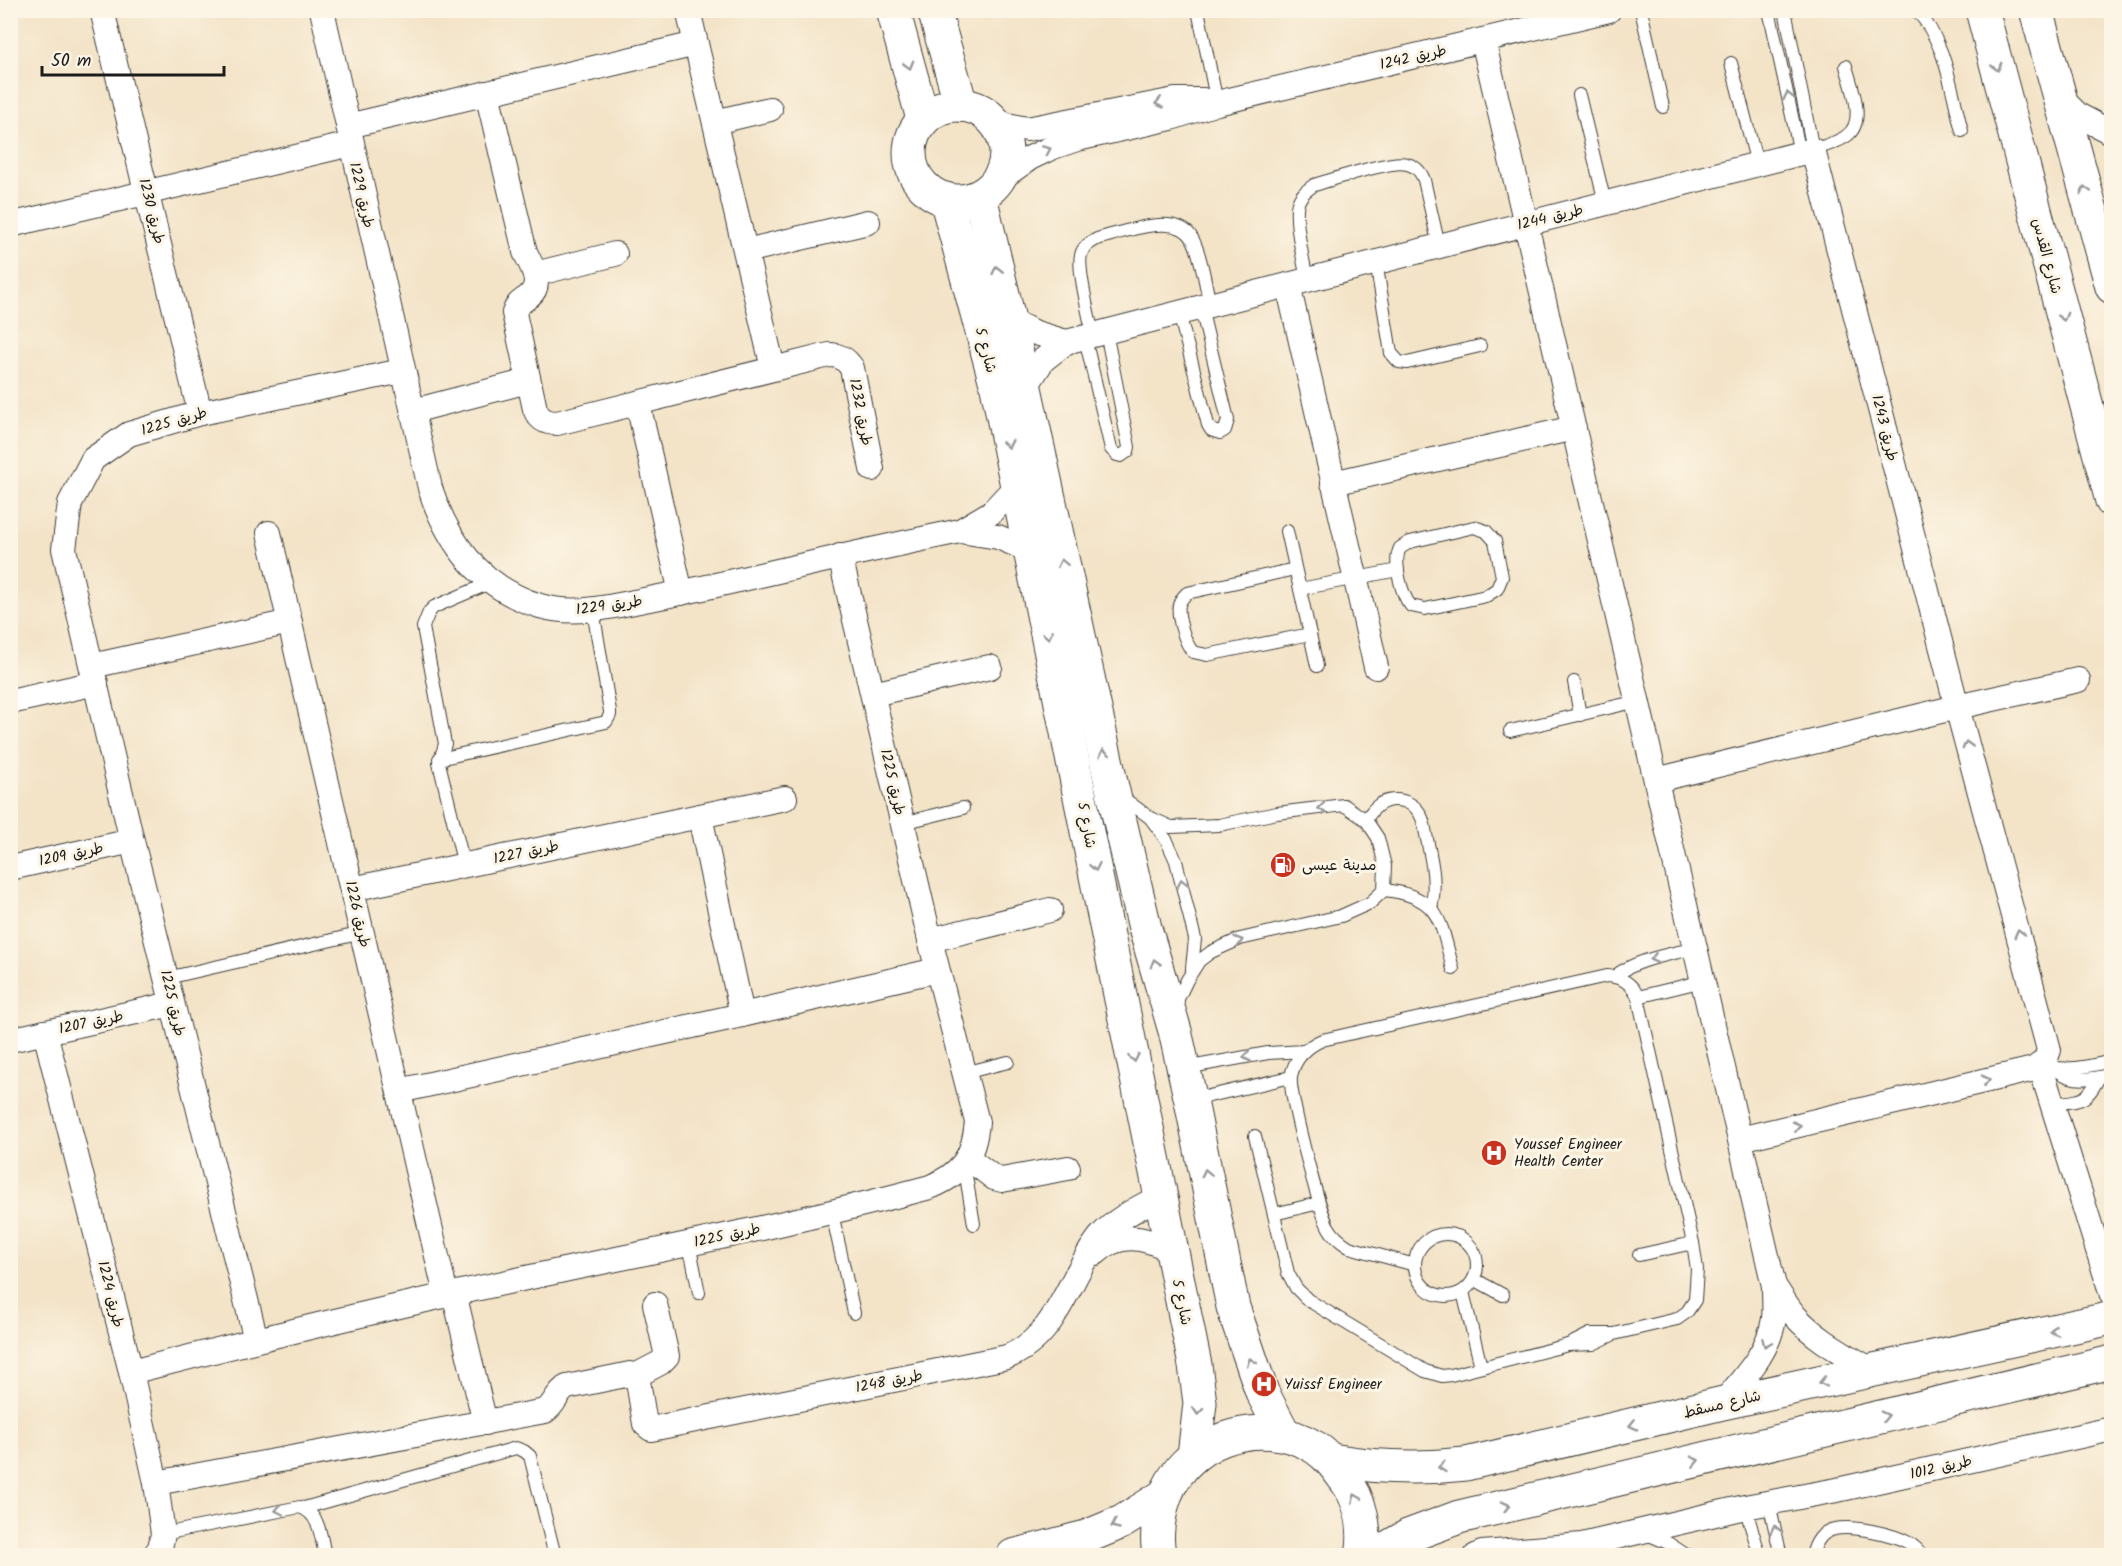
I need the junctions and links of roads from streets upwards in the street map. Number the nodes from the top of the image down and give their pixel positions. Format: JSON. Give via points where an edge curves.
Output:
{"nodes":[{"id":1,"x":102,"y":10,"type":"edge"},
{"id":2,"x":322,"y":10,"type":"edge"},
{"id":3,"x":688,"y":10,"type":"edge"},
{"id":4,"x":893,"y":10,"type":"edge"},
{"id":5,"x":934,"y":10,"type":"edge"},
{"id":6,"x":1609,"y":10,"type":"edge"},
{"id":7,"x":1982,"y":10,"type":"edge"},
{"id":8,"x":2036,"y":10,"type":"edge"},
{"id":9,"x":1483,"y":40,"type":"junction"},
{"id":10,"x":696,"y":44,"type":"junction"},
{"id":11,"x":488,"y":93,"type":"junction"},
{"id":12,"x":2058,"y":94,"type":"junction"},
{"id":13,"x":1217,"y":103,"type":"junction"},
{"id":14,"x":961,"y":105,"type":"junction"},
{"id":15,"x":770,"y":109,"type":"dead end"},
{"id":16,"x":991,"y":118,"type":"junction"},
{"id":17,"x":923,"y":119,"type":"junction"},
{"id":18,"x":715,"y":122,"type":"junction"},
{"id":19,"x":2112,"y":133,"type":"edge"},
{"id":20,"x":349,"y":135,"type":"junction"},
{"id":21,"x":1807,"y":151,"type":"joint"},
{"id":22,"x":988,"y":188,"type":"junction"},
{"id":23,"x":147,"y":191,"type":"junction"},
{"id":24,"x":946,"y":199,"type":"junction"},
{"id":25,"x":868,"y":222,"type":"dead end"},
{"id":26,"x":1526,"y":223,"type":"junction"},
{"id":27,"x":10,"y":225,"type":"edge"},
{"id":28,"x":2112,"y":228,"type":"edge"},
{"id":29,"x":746,"y":251,"type":"junction"},
{"id":30,"x":615,"y":254,"type":"dead end"},
{"id":31,"x":535,"y":274,"type":"junction"},
{"id":32,"x":2109,"y":278,"type":"edge"},
{"id":33,"x":1298,"y":282,"type":"junction"},
{"id":34,"x":1009,"y":320,"type":"junction"},
{"id":35,"x":1088,"y":337,"type":"junction"},
{"id":36,"x":773,"y":368,"type":"junction"},
{"id":37,"x":402,"y":370,"type":"junction"},
{"id":38,"x":528,"y":381,"type":"junction"},
{"id":39,"x":1025,"y":387,"type":"junction"},
{"id":40,"x":638,"y":404,"type":"junction"},
{"id":41,"x":413,"y":411,"type":"junction"},
{"id":42,"x":200,"y":413,"type":"junction"},
{"id":43,"x":1574,"y":428,"type":"junction"},
{"id":44,"x":872,"y":469,"type":"dead end"},
{"id":45,"x":1333,"y":483,"type":"junction"},
{"id":46,"x":1017,"y":485,"type":"junction"},
{"id":47,"x":2112,"y":501,"type":"edge"},
{"id":48,"x":960,"y":531,"type":"junction"},
{"id":49,"x":269,"y":533,"type":"dead end"},
{"id":50,"x":1031,"y":551,"type":"junction"},
{"id":51,"x":840,"y":556,"type":"junction"},
{"id":52,"x":681,"y":593,"type":"junction"},
{"id":53,"x":290,"y":622,"type":"junction"},
{"id":54,"x":990,"y":667,"type":"dead end"},
{"id":55,"x":1376,"y":667,"type":"dead end"},
{"id":56,"x":94,"y":674,"type":"junction"},
{"id":57,"x":2078,"y":680,"type":"dead end"},
{"id":58,"x":873,"y":694,"type":"junction"},
{"id":59,"x":12,"y":696,"type":"edge"},
{"id":60,"x":1957,"y":706,"type":"junction"},
{"id":61,"x":1656,"y":780,"type":"junction"},
{"id":62,"x":786,"y":798,"type":"dead end"},
{"id":63,"x":700,"y":816,"type":"junction"},
{"id":64,"x":132,"y":841,"type":"junction"},
{"id":65,"x":10,"y":868,"type":"edge"},
{"id":66,"x":352,"y":889,"type":"junction"},
{"id":67,"x":1050,"y":910,"type":"dead end"},
{"id":68,"x":930,"y":940,"type":"junction"},
{"id":69,"x":937,"y":970,"type":"junction"},
{"id":70,"x":172,"y":1004,"type":"junction"},
{"id":71,"x":742,"y":1016,"type":"junction"},
{"id":72,"x":45,"y":1032,"type":"junction"},
{"id":73,"x":10,"y":1040,"type":"edge"},
{"id":74,"x":2048,"y":1067,"type":"junction"},
{"id":75,"x":399,"y":1091,"type":"junction"},
{"id":76,"x":1740,"y":1139,"type":"junction"},
{"id":77,"x":966,"y":1161,"type":"junction"},
{"id":78,"x":1068,"y":1168,"type":"dead end"},
{"id":79,"x":1161,"y":1196,"type":"junction"},
{"id":80,"x":1171,"y":1250,"type":"junction"},
{"id":81,"x":1083,"y":1265,"type":"junction"},
{"id":82,"x":1774,"y":1286,"type":"junction"},
{"id":83,"x":450,"y":1294,"type":"junction"},
{"id":84,"x":2112,"y":1295,"type":"edge"},
{"id":85,"x":655,"y":1304,"type":"dead end"},
{"id":86,"x":1233,"y":1307,"type":"junction"},
{"id":87,"x":2112,"y":1318,"type":"edge"},
{"id":88,"x":256,"y":1340,"type":"junction"},
{"id":89,"x":2112,"y":1362,"type":"edge"},
{"id":90,"x":1874,"y":1371,"type":"junction"},
{"id":91,"x":131,"y":1372,"type":"junction"},
{"id":92,"x":635,"y":1376,"type":"junction"},
{"id":93,"x":1724,"y":1403,"type":"junction"},
{"id":94,"x":485,"y":1423,"type":"junction"},
{"id":95,"x":2112,"y":1429,"type":"edge"},
{"id":96,"x":1284,"y":1434,"type":"junction"},
{"id":97,"x":1194,"y":1456,"type":"junction"},
{"id":98,"x":1331,"y":1460,"type":"junction"},
{"id":99,"x":156,"y":1484,"type":"junction"},
{"id":100,"x":1165,"y":1495,"type":"junction"},
{"id":101,"x":159,"y":1548,"type":"edge"},
{"id":102,"x":1013,"y":1556,"type":"edge"},
{"id":103,"x":1160,"y":1556,"type":"edge"},
{"id":104,"x":1362,"y":1556,"type":"edge"},
{"id":105,"x":1373,"y":1556,"type":"edge"},
{"id":106,"x":1476,"y":1556,"type":"edge"}],
"edges":[{"from":1,"to":23,"type":"street","name":"طريق 1230"},
{"from":2,"to":20,"type":"street","name":"طريق 1229"},
{"from":3,"to":10,"type":"street"},
{"from":4,"to":17,"type":"street","one_way":true},
{"from":5,"to":14,"type":"street"},
{"from":6,"to":9,"type":"street","name":"طريق 1242"},
{"from":7,"to":47,"type":"street","name":"شارع القدس","one_way":true},
{"from":8,"to":12,"type":"street"},
{"from":9,"to":13,"type":"street","name":"طريق 1242"},
{"from":9,"to":26,"type":"street"},
{"from":10,"to":11,"type":"street"},
{"from":10,"to":18,"type":"street"},
{"from":11,"to":20,"type":"street"},
{"from":11,"to":31,"type":"street","via":[[525,252]]},
{"from":12,"to":19,"type":"street","via":[[2078,115]]},
{"from":32,"to":12,"type":"street","one_way":true},
{"from":13,"to":16,"type":"street","name":"طريق 1242","one_way":true,"via":[[1174,100],[1027,129]]},
{"from":22,"to":13,"type":"street","name":"طريق 1242","one_way":true,"via":[[1053,147]]},
{"from":14,"to":16,"type":"street"},
{"from":14,"to":17,"type":"street","via":[[947,106]]},
{"from":15,"to":18,"type":"street"},
{"from":16,"to":22,"type":"street","via":[[1001,131],[1006,148],[1005,165]]},
{"from":17,"to":24,"type":"street","via":[[911,144],[915,172],[922,184]]},
{"from":18,"to":29,"type":"street"},
{"from":20,"to":23,"type":"street"},
{"from":20,"to":37,"type":"street","name":"طريق 1229"},
{"from":21,"to":26,"type":"street","name":"طريق 1244"},
{"from":21,"to":60,"type":"street","name":"طريق 1243"},
{"from":22,"to":24,"type":"street","via":[[969,199]]},
{"from":34,"to":22,"type":"street","name":"شارع 5","one_way":true},
{"from":23,"to":27,"type":"street"},
{"from":23,"to":42,"type":"street","name":"طريق 1230"},
{"from":24,"to":46,"type":"street","name":"شارع 5","one_way":true,"via":[[997,387]]},
{"from":25,"to":29,"type":"street"},
{"from":26,"to":33,"type":"street","name":"طريق 1244"},
{"from":26,"to":43,"type":"street"},
{"from":28,"to":32,"type":"street","via":[[2108,242]]},
{"from":29,"to":36,"type":"street"},
{"from":30,"to":31,"type":"street"},
{"from":31,"to":38,"type":"street","via":[[536,287],[514,313]]},
{"from":33,"to":35,"type":"street","name":"طريق 1244"},
{"from":33,"to":45,"type":"street"},
{"from":34,"to":35,"type":"street","via":[[1036,333]]},
{"from":34,"to":39,"type":"street","name":"شارع 5"},
{"from":35,"to":39,"type":"street","name":"طريق 1244","via":[[1043,360]]},
{"from":36,"to":40,"type":"street","name":"طريق 1232"},
{"from":36,"to":44,"type":"street","name":"طريق 1232","via":[[829,355],[849,362]]},
{"from":37,"to":41,"type":"street","name":"طريق 1229"},
{"from":37,"to":42,"type":"street","name":"طريق 1225"},
{"from":38,"to":40,"type":"street","name":"طريق 1232","via":[[535,409],[546,422],[557,423]]},
{"from":38,"to":41,"type":"street"},
{"from":86,"to":39,"type":"street","name":"شارع 5","one_way":true,"via":[[1191,1101],[1112,788]]},
{"from":40,"to":52,"type":"street"},
{"from":41,"to":52,"type":"street","name":"طريق 1229","via":[[439,515],[454,543],[492,582],[540,606],[568,611]]},
{"from":42,"to":56,"type":"street","name":"طريق 1225","via":[[129,434],[93,459],[70,503],[64,549]]},
{"from":43,"to":45,"type":"street"},
{"from":43,"to":61,"type":"street"},
{"from":45,"to":55,"type":"street"},
{"from":46,"to":48,"type":"street","name":"طريق 1229","via":[[992,512]]},
{"from":46,"to":50,"type":"street","name":"شارع 5"},
{"from":48,"to":50,"type":"street","name":"طريق 1229","via":[[998,537]]},
{"from":48,"to":51,"type":"street","name":"طريق 1229"},
{"from":49,"to":53,"type":"street","name":"طريق 1226"},
{"from":50,"to":79,"type":"street","name":"شارع 5","one_way":true},
{"from":51,"to":52,"type":"street","name":"طريق 1229"},
{"from":51,"to":58,"type":"street","name":"طريق 1225"},
{"from":53,"to":56,"type":"street"},
{"from":53,"to":66,"type":"street","name":"طريق 1226"},
{"from":54,"to":58,"type":"street"},
{"from":56,"to":59,"type":"street"},
{"from":56,"to":64,"type":"street","name":"طريق 1225"},
{"from":57,"to":60,"type":"street"},
{"from":58,"to":68,"type":"street","name":"طريق 1225"},
{"from":60,"to":61,"type":"street"},
{"from":74,"to":60,"type":"street","name":"طريق 1243","one_way":true,"via":[[2049,1044]]},
{"from":61,"to":76,"type":"street"},
{"from":62,"to":63,"type":"street","name":"طريق 1227"},
{"from":63,"to":66,"type":"street","name":"طريق 1227"},
{"from":63,"to":71,"type":"street"},
{"from":64,"to":65,"type":"street","name":"طريق 1209"},
{"from":64,"to":70,"type":"street","name":"طريق 1225"},
{"from":66,"to":75,"type":"street","name":"طريق 1226"},
{"from":67,"to":68,"type":"street"},
{"from":68,"to":69,"type":"street","name":"طريق 1225"},
{"from":69,"to":71,"type":"street"},
{"from":69,"to":77,"type":"street","name":"طريق 1225","via":[[977,1122],[976,1137]]},
{"from":70,"to":72,"type":"street","name":"طريق 1207"},
{"from":70,"to":88,"type":"street","name":"طريق 1225"},
{"from":71,"to":75,"type":"street"},
{"from":72,"to":73,"type":"street","name":"طريق 1207"},
{"from":72,"to":91,"type":"street","name":"طريق 1224"},
{"from":76,"to":74,"type":"street","one_way":true},
{"from":74,"to":84,"type":"street","via":[[2052,1104]]},
{"from":75,"to":83,"type":"street","name":"طريق 1226"},
{"from":76,"to":82,"type":"street"},
{"from":77,"to":78,"type":"street","via":[[1002,1180]]},
{"from":77,"to":83,"type":"street","name":"طريق 1225","via":[[943,1182],[832,1214]]},
{"from":79,"to":80,"type":"street","name":"شارع 5"},
{"from":79,"to":81,"type":"street","name":"طريق 1248","via":[[1102,1235]]},
{"from":79,"to":86,"type":"street","via":[[1192,1216],[1208,1279],[1215,1292]]},
{"from":80,"to":81,"type":"street","name":"طريق 1248","via":[[1146,1240],[1115,1240]]},
{"from":80,"to":97,"type":"street","name":"شارع 5","one_way":true,"via":[[1196,1365],[1200,1403]]},
{"from":81,"to":92,"type":"street","name":"طريق 1248","via":[[1046,1330],[1028,1347],[1007,1357],[651,1429],[645,1424]]},
{"from":82,"to":90,"type":"street","via":[[1808,1329]]},
{"from":82,"to":93,"type":"street","one_way":true,"via":[[1774,1318],[1764,1350]]},
{"from":83,"to":88,"type":"street","name":"طريق 1225"},
{"from":83,"to":94,"type":"street","name":"طريق 1226"},
{"from":85,"to":92,"type":"street","via":[[667,1356]]},
{"from":96,"to":86,"type":"street","name":"شارع 5","one_way":true,"via":[[1262,1392]]},
{"from":87,"to":90,"type":"street","name":"شارع مسقط","one_way":true},
{"from":88,"to":91,"type":"street","name":"طريق 1225"},
{"from":105,"to":89,"type":"street","one_way":true,"via":[[1408,1536],[1460,1517]]},
{"from":90,"to":93,"type":"street","name":"شارع مسقط","one_way":true},
{"from":91,"to":99,"type":"street","name":"طريق 1224"},
{"from":92,"to":94,"type":"street","via":[[567,1387],[545,1412]]},
{"from":93,"to":98,"type":"street","name":"شارع مسقط","one_way":true,"via":[[1466,1464],[1396,1468]]},
{"from":94,"to":99,"type":"street"},
{"from":95,"to":106,"type":"street","name":"طريق 1012","via":[[1582,1545]]},
{"from":96,"to":97,"type":"street","via":[[1264,1432],[1226,1437]]},
{"from":96,"to":98,"type":"street"},
{"from":97,"to":100,"type":"street"},
{"from":104,"to":98,"type":"street","one_way":true,"via":[[1360,1508],[1353,1490]]},
{"from":99,"to":101,"type":"street","name":"طريق 1224"},
{"from":100,"to":102,"type":"street","one_way":true,"via":[[1122,1522],[1086,1537]]},
{"from":100,"to":103,"type":"street","via":[[1158,1523]]}]}
